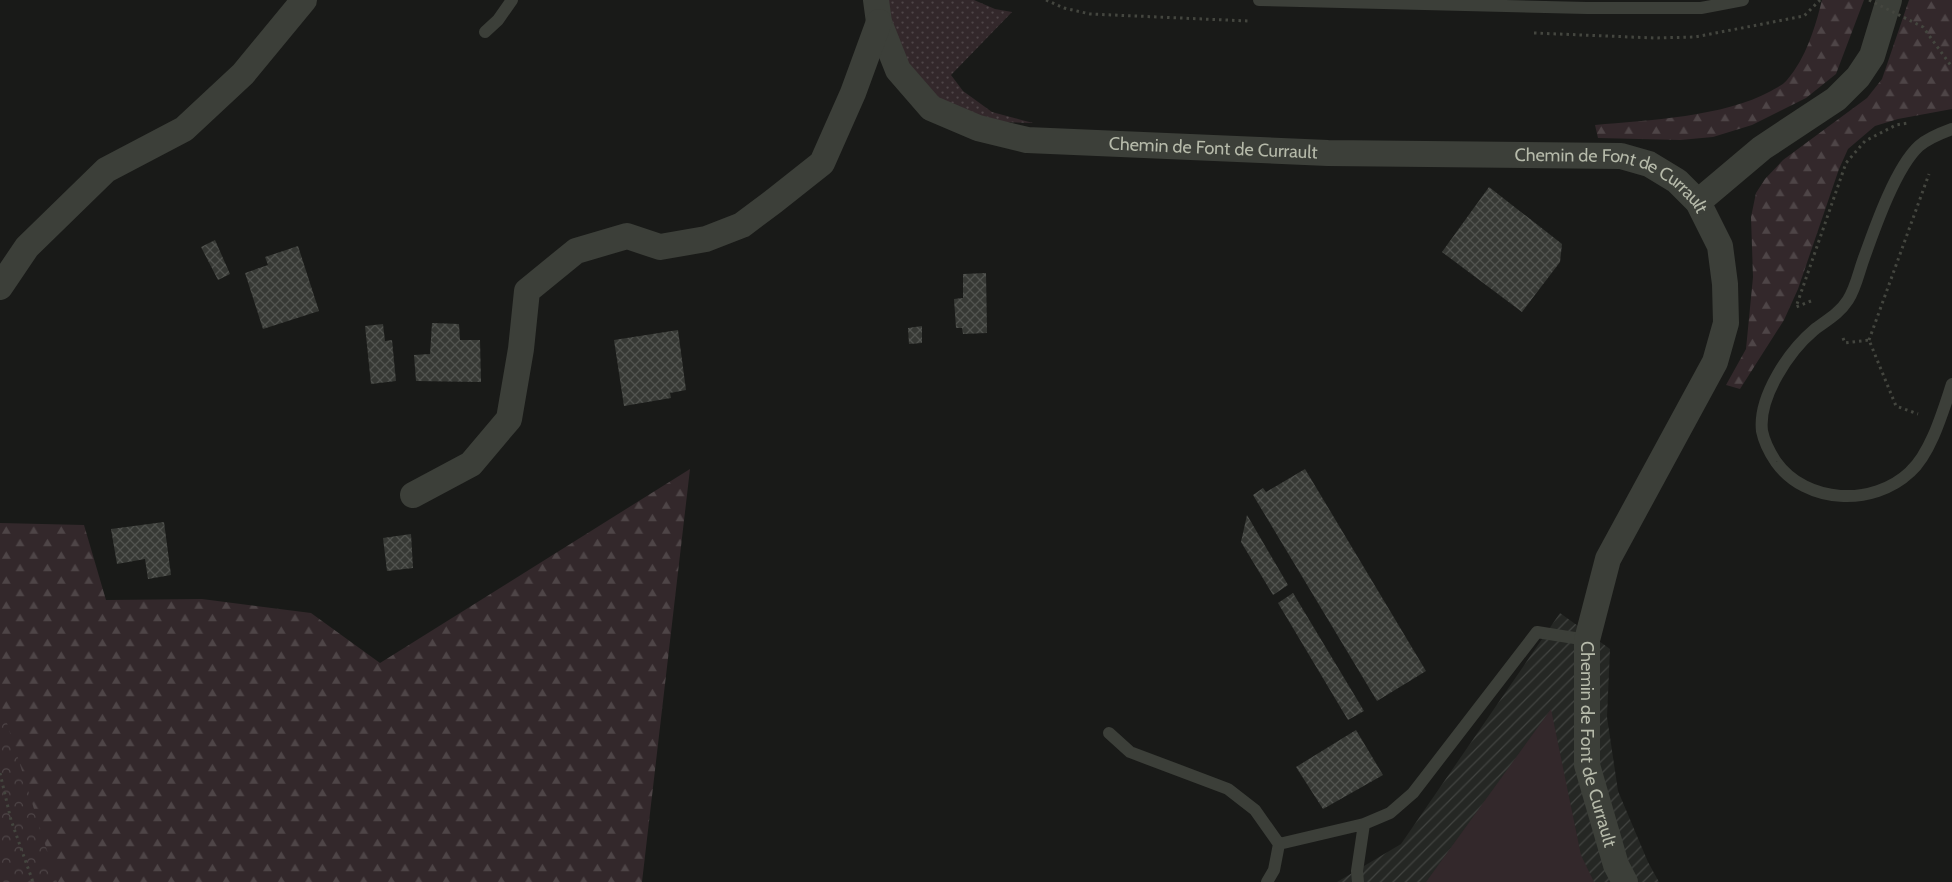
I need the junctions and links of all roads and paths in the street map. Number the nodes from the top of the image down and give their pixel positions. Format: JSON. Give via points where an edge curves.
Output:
{"nodes":[{"id":1,"x":304,"y":0,"type":"edge"},
{"id":2,"x":512,"y":0,"type":"edge"},
{"id":3,"x":1259,"y":0,"type":"edge"},
{"id":4,"x":1743,"y":0,"type":"edge"},
{"id":5,"x":1869,"y":0,"type":"edge"},
{"id":6,"x":1889,"y":0,"type":"edge"},
{"id":7,"x":878,"y":11,"type":"edge"},
{"id":8,"x":485,"y":32,"type":"dead end"},
{"id":9,"x":1952,"y":68,"type":"edge"},
{"id":10,"x":1952,"y":129,"type":"edge"},
{"id":11,"x":1926,"y":142,"type":"junction"},
{"id":12,"x":1698,"y":202,"type":"junction"},
{"id":13,"x":0,"y":288,"type":"edge"},
{"id":14,"x":1869,"y":340,"type":"dead end"},
{"id":15,"x":1952,"y":384,"type":"edge"},
{"id":16,"x":412,"y":495,"type":"dead end"},
{"id":17,"x":1587,"y":640,"type":"junction"},
{"id":18,"x":1109,"y":733,"type":"dead end"},
{"id":19,"x":0,"y":773,"type":"edge"},
{"id":20,"x":1364,"y":824,"type":"junction"},
{"id":21,"x":1279,"y":844,"type":"junction"},
{"id":22,"x":33,"y":882,"type":"edge"},
{"id":23,"x":1267,"y":882,"type":"edge"},
{"id":24,"x":1358,"y":882,"type":"edge"},
{"id":25,"x":1626,"y":882,"type":"edge"}],
"edges":[{"from":1,"to":13,"type":"street","via":[[243,74],[184,129],[106,170],[27,247]]},
{"from":2,"to":8,"type":"lane"},
{"from":3,"to":4,"type":"lane","via":[[1587,8],[1701,8]]},
{"from":5,"to":9,"type":"path","bridge":true,"via":[[1923,27]]},
{"from":6,"to":12,"type":"street","via":[[1872,56],[1858,77],[1836,99],[1762,148]]},
{"from":7,"to":12,"type":"street","name":"Chemin de Font de Currault","via":[[898,70],[931,108],[978,128],[1027,140],[1328,153],[1621,156],[1649,164],[1677,181]]},
{"from":7,"to":16,"type":"street","via":[[853,93],[822,163],[742,225],[706,238],[660,247],[627,236],[576,251],[527,291],[509,419],[471,464]]},
{"from":10,"to":11,"type":"lane"},
{"from":11,"to":14,"type":"path","via":[[1931,169]]},
{"from":11,"to":15,"type":"lane","via":[[1919,146],[1898,175],[1850,298],[1839,313],[1796,347],[1782,366],[1763,413],[1762,431],[1770,453],[1784,472],[1808,489],[1829,495],[1857,497],[1886,489],[1911,472],[1928,447]]},
{"from":12,"to":17,"type":"street","name":"Chemin de Font de Currault","via":[[1720,246],[1726,324],[1715,362],[1608,558]]},
{"from":17,"to":20,"type":"lane","via":[[1537,632],[1414,793],[1390,813]]},
{"from":17,"to":25,"type":"street","name":"Chemin de Font de Currault","via":[[1587,765],[1616,865]]},
{"from":18,"to":21,"type":"lane","via":[[1130,752],[1228,789],[1255,810]]},
{"from":19,"to":22,"type":"path","via":[[11,820]]},
{"from":20,"to":21,"type":"lane"},
{"from":20,"to":24,"type":"lane"},
{"from":21,"to":23,"type":"lane","via":[[1274,870]]}]}
